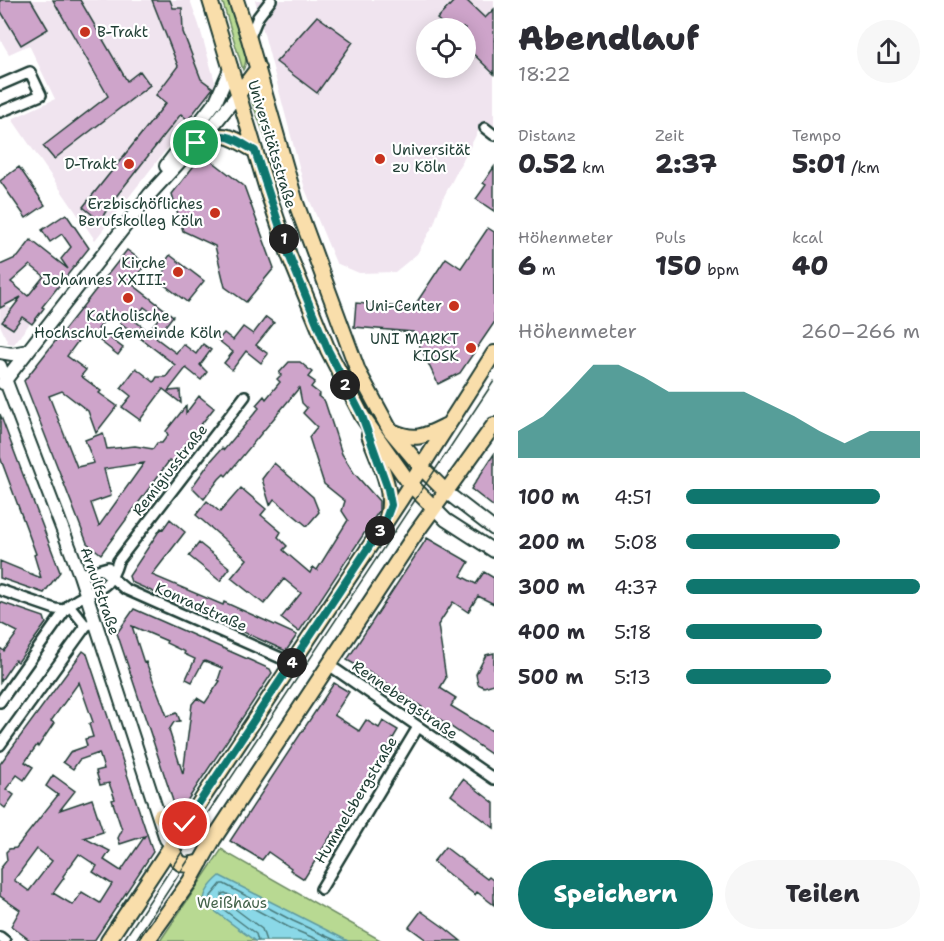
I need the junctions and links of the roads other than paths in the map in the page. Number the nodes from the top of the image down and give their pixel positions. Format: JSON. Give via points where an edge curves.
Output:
{"nodes":[{"id":1,"x":210,"y":0,"type":"edge"},
{"id":2,"x":236,"y":0,"type":"edge"},
{"id":3,"x":271,"y":0,"type":"edge"},
{"id":4,"x":249,"y":39,"type":"junction"},
{"id":5,"x":231,"y":67,"type":"junction"},
{"id":6,"x":258,"y":68,"type":"junction"},
{"id":7,"x":0,"y":85,"type":"edge"},
{"id":8,"x":239,"y":93,"type":"junction"},
{"id":9,"x":0,"y":112,"type":"edge"},
{"id":10,"x":484,"y":128,"type":"dead end"},
{"id":11,"x":494,"y":135,"type":"edge"},
{"id":12,"x":196,"y":143,"type":"junction"},
{"id":13,"x":255,"y":151,"type":"junction"},
{"id":14,"x":150,"y":194,"type":"junction"},
{"id":15,"x":296,"y":203,"type":"junction"},
{"id":16,"x":272,"y":204,"type":"junction"},
{"id":17,"x":27,"y":351,"type":"junction"},
{"id":18,"x":0,"y":352,"type":"edge"},
{"id":19,"x":494,"y":353,"type":"edge"},
{"id":20,"x":0,"y":366,"type":"edge"},
{"id":21,"x":3,"y":383,"type":"edge"},
{"id":22,"x":245,"y":396,"type":"dead end"},
{"id":23,"x":362,"y":416,"type":"junction"},
{"id":24,"x":447,"y":425,"type":"junction"},
{"id":25,"x":494,"y":425,"type":"edge"},
{"id":26,"x":390,"y":430,"type":"junction"},
{"id":27,"x":421,"y":467,"type":"junction"},
{"id":28,"x":410,"y":484,"type":"junction"},
{"id":29,"x":453,"y":498,"type":"junction"},
{"id":30,"x":441,"y":515,"type":"junction"},
{"id":31,"x":386,"y":522,"type":"junction"},
{"id":32,"x":494,"y":529,"type":"edge"},
{"id":33,"x":494,"y":551,"type":"edge"},
{"id":34,"x":118,"y":561,"type":"junction"},
{"id":35,"x":103,"y":570,"type":"junction"},
{"id":36,"x":80,"y":575,"type":"junction"},
{"id":37,"x":113,"y":578,"type":"junction"},
{"id":38,"x":0,"y":590,"type":"edge"},
{"id":39,"x":86,"y":594,"type":"junction"},
{"id":40,"x":67,"y":608,"type":"junction"},
{"id":41,"x":91,"y":624,"type":"junction"},
{"id":42,"x":292,"y":663,"type":"junction"},
{"id":43,"x":329,"y":665,"type":"junction"},
{"id":44,"x":0,"y":702,"type":"edge"},
{"id":45,"x":418,"y":727,"type":"junction"},
{"id":46,"x":0,"y":745,"type":"edge"},
{"id":47,"x":494,"y":779,"type":"edge"},
{"id":48,"x":160,"y":816,"type":"junction"},
{"id":49,"x":185,"y":824,"type":"junction"},
{"id":50,"x":171,"y":845,"type":"junction"},
{"id":51,"x":201,"y":862,"type":"junction"},
{"id":52,"x":321,"y":889,"type":"dead end"},
{"id":53,"x":0,"y":937,"type":"edge"},
{"id":54,"x":5,"y":941,"type":"edge"},
{"id":55,"x":108,"y":941,"type":"edge"},
{"id":56,"x":147,"y":941,"type":"edge"}],
"edges":[{"from":1,"to":5,"type":"main road","name":"Universitätsstraße"},
{"from":2,"to":4,"type":"main road","name":"Universitätsstraße"},
{"from":3,"to":4,"type":"street"},
{"from":4,"to":6,"type":"main road","name":"Universitätsstraße"},
{"from":5,"to":8,"type":"main road","name":"Universitätsstraße"},
{"from":5,"to":14,"type":"street","via":[[216,101],[165,167]]},
{"from":6,"to":8,"type":"main road"},
{"from":6,"to":15,"type":"main road","name":"Universitätsstraße"},
{"from":7,"to":9,"type":"street","via":[[30,72],[41,95]]},
{"from":8,"to":12,"type":"street"},
{"from":8,"to":13,"type":"main road","name":"Universitätsstraße"},
{"from":10,"to":11,"type":"street"},
{"from":12,"to":13,"type":"main road","via":[[219,135],[231,136]]},
{"from":12,"to":14,"type":"street"},
{"from":13,"to":16,"type":"main road","name":"Universitätsstraße"},
{"from":14,"to":17,"type":"street"},
{"from":15,"to":16,"type":"main road","via":[[295,211],[286,215]]},
{"from":15,"to":26,"type":"main road","name":"Universitätsstraße","via":[[358,371]]},
{"from":16,"to":23,"type":"main road","name":"Universitätsstraße","via":[[328,350]]},
{"from":17,"to":18,"type":"street"},
{"from":17,"to":21,"type":"street"},
{"from":19,"to":24,"type":"main road"},
{"from":20,"to":21,"type":"street","name":"Arnulfstraße"},
{"from":21,"to":36,"type":"street","name":"Arnulfstraße"},
{"from":22,"to":34,"type":"street","name":"Remigiusstraße"},
{"from":23,"to":28,"type":"main road","name":"Universitätsstraße"},
{"from":23,"to":31,"type":"main road","via":[[388,489],[391,505]]},
{"from":24,"to":26,"type":"main road","via":[[417,438]]},
{"from":24,"to":27,"type":"main road"},
{"from":25,"to":29,"type":"main road"},
{"from":26,"to":27,"type":"main road","name":"Universitätsstraße"},
{"from":27,"to":28,"type":"main road"},
{"from":27,"to":29,"type":"main road","name":"Universitätsstraße"},
{"from":28,"to":29,"type":"main road"},
{"from":28,"to":30,"type":"main road","name":"Universitätsstraße"},
{"from":28,"to":31,"type":"main road"},
{"from":29,"to":30,"type":"main road"},
{"from":29,"to":32,"type":"street"},
{"from":30,"to":33,"type":"street"},
{"from":30,"to":43,"type":"main road"},
{"from":31,"to":42,"type":"main road"},
{"from":34,"to":35,"type":"street","name":"Remigiusstraße"},
{"from":34,"to":37,"type":"street","name":"Remigiusstraße"},
{"from":35,"to":36,"type":"street","name":"Remigiusstraße"},
{"from":35,"to":37,"type":"street","name":"Konradstraße"},
{"from":36,"to":39,"type":"street","name":"Arnulfstraße"},
{"from":37,"to":39,"type":"street","via":[[104,587]]},
{"from":37,"to":42,"type":"street","name":"Konradstraße","via":[[125,589]]},
{"from":38,"to":40,"type":"street","via":[[55,609]]},
{"from":39,"to":40,"type":"street"},
{"from":39,"to":41,"type":"street","name":"Arnulfstraße"},
{"from":40,"to":41,"type":"street"},
{"from":40,"to":44,"type":"street"},
{"from":41,"to":46,"type":"street"},
{"from":41,"to":48,"type":"street","name":"Arnulfstraße"},
{"from":42,"to":49,"type":"main road"},
{"from":43,"to":45,"type":"street","name":"Rennebergstraße"},
{"from":43,"to":51,"type":"main road"},
{"from":45,"to":47,"type":"street","name":"Rennebergstraße"},
{"from":45,"to":52,"type":"street","name":"Hummelsbergstraße"},
{"from":48,"to":49,"type":"main road"},
{"from":48,"to":50,"type":"street","name":"Arnulfstraße"},
{"from":49,"to":50,"type":"main road"},
{"from":50,"to":51,"type":"main road","via":[[180,864]]},
{"from":50,"to":55,"type":"main road"},
{"from":51,"to":56,"type":"main road"},
{"from":53,"to":54,"type":"street"}]}
